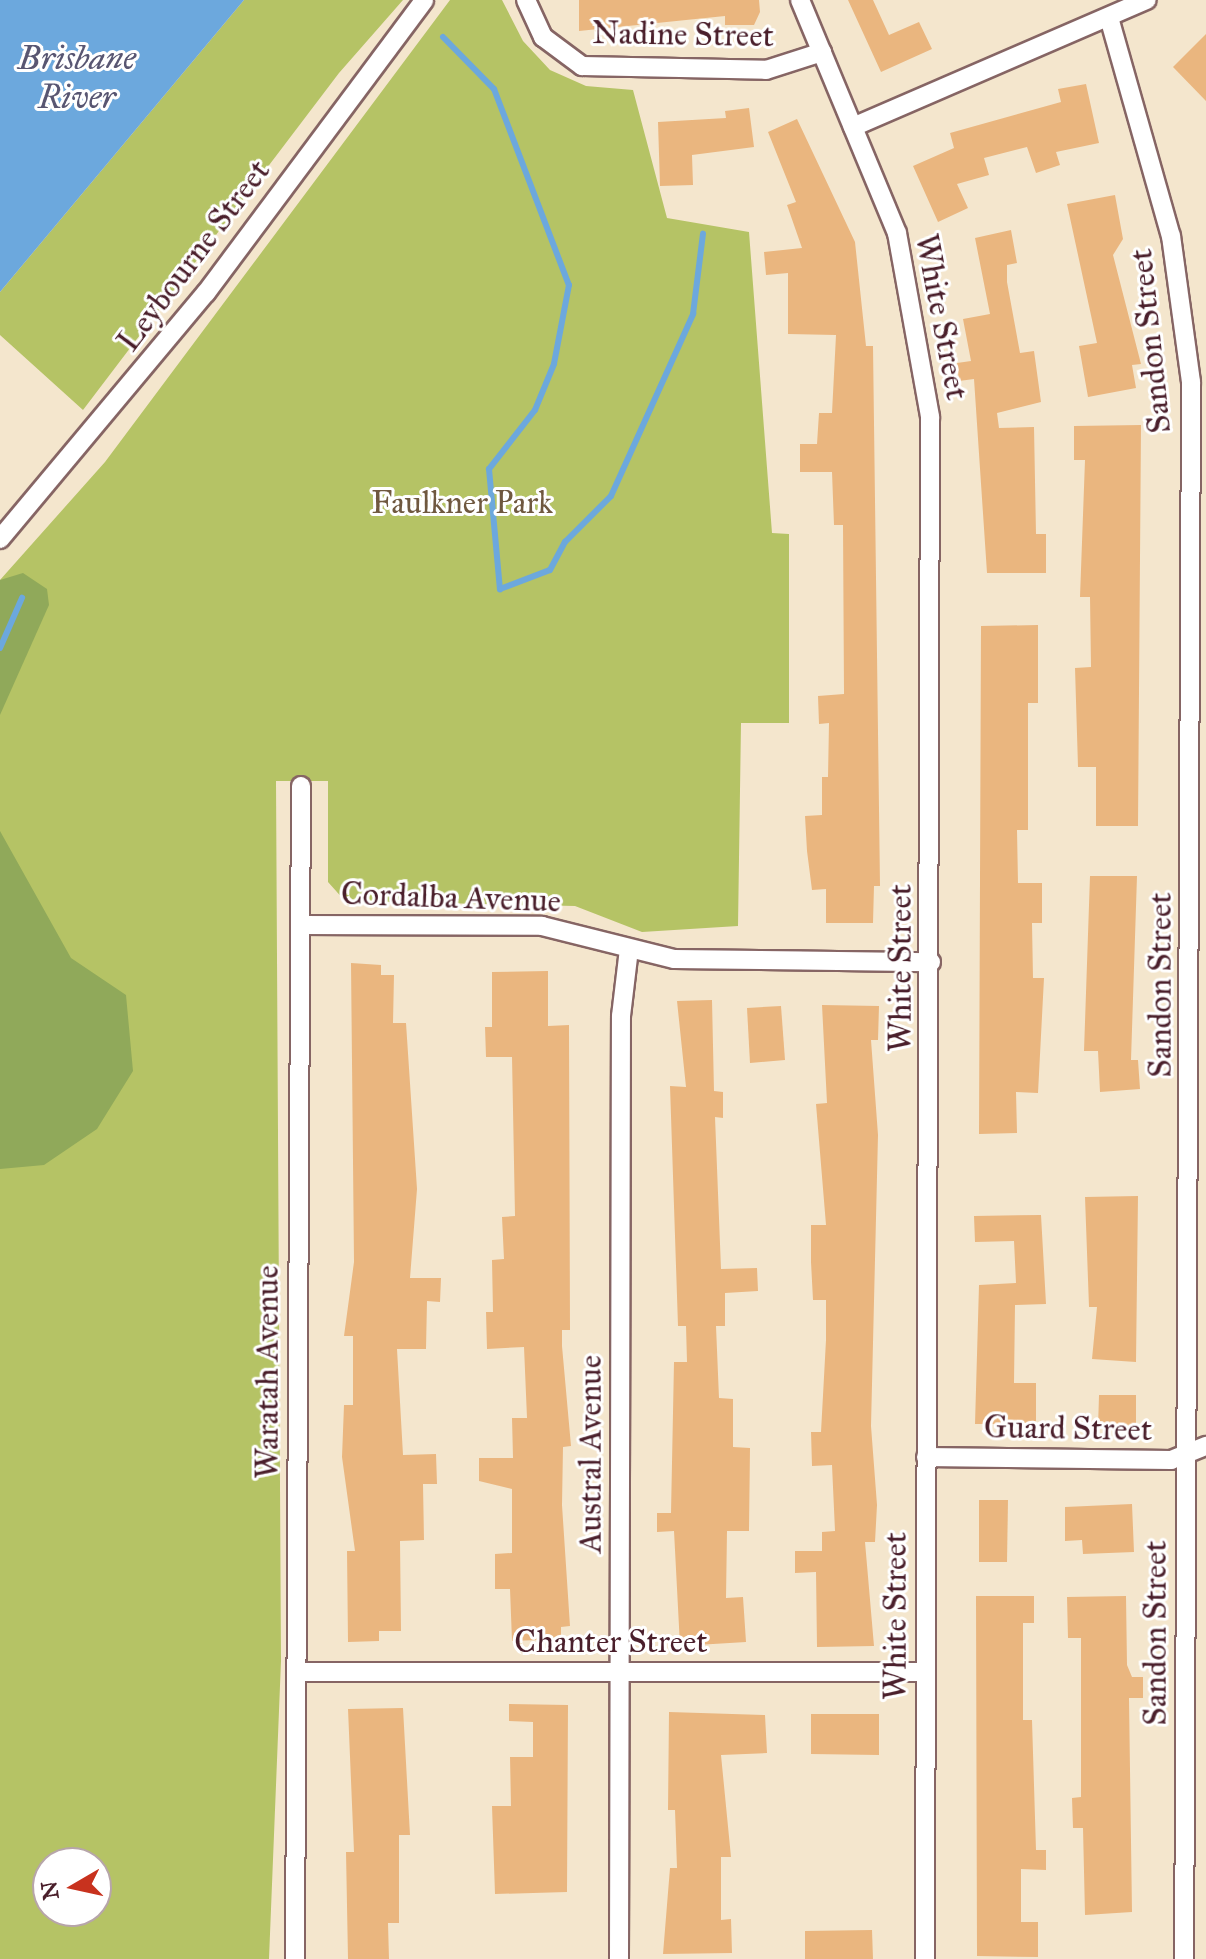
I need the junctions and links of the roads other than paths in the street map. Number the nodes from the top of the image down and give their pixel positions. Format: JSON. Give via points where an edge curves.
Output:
{"nodes":[{"id":1,"x":424,"y":0,"type":"edge"},
{"id":2,"x":526,"y":0,"type":"edge"},
{"id":3,"x":800,"y":0,"type":"edge"},
{"id":4,"x":1147,"y":0,"type":"edge"},
{"id":5,"x":1110,"y":21,"type":"junction"},
{"id":6,"x":822,"y":52,"type":"junction"},
{"id":7,"x":853,"y":127,"type":"junction"},
{"id":8,"x":0,"y":539,"type":"edge"},
{"id":9,"x":301,"y":786,"type":"dead end"},
{"id":10,"x":301,"y":925,"type":"junction"},
{"id":11,"x":629,"y":949,"type":"junction"},
{"id":12,"x":931,"y":962,"type":"junction"},
{"id":13,"x":1206,"y":1446,"type":"edge"},
{"id":14,"x":1188,"y":1453,"type":"junction"},
{"id":15,"x":926,"y":1457,"type":"junction"},
{"id":16,"x":296,"y":1672,"type":"junction"},
{"id":17,"x":620,"y":1672,"type":"junction"},
{"id":18,"x":926,"y":1672,"type":"junction"},
{"id":19,"x":295,"y":1959,"type":"edge"},
{"id":20,"x":619,"y":1959,"type":"edge"},
{"id":21,"x":925,"y":1959,"type":"edge"},
{"id":22,"x":1184,"y":1959,"type":"edge"}],
"edges":[{"from":1,"to":8,"type":"street","name":"Leybourne Street","via":[[206,293]]},
{"from":2,"to":6,"type":"street","name":"Nadine Street","via":[[552,48],[582,66],[766,70]]},
{"from":3,"to":6,"type":"street","name":"White Street"},
{"from":4,"to":5,"type":"street"},
{"from":5,"to":7,"type":"street"},
{"from":5,"to":14,"type":"street","name":"Sandon Street","via":[[1171,236],[1191,382]]},
{"from":6,"to":7,"type":"street","name":"White Street"},
{"from":7,"to":12,"type":"street","name":"White Street","via":[[901,246],[927,370],[934,559]]},
{"from":9,"to":10,"type":"street","name":"Waratah Avenue"},
{"from":10,"to":11,"type":"street","name":"Cordalba Avenue","via":[[542,926]]},
{"from":10,"to":16,"type":"street","name":"Waratah Avenue"},
{"from":11,"to":12,"type":"street","name":"Cordalba Avenue","via":[[686,960]]},
{"from":11,"to":17,"type":"street","name":"Austral Avenue","via":[[621,1016]]},
{"from":12,"to":15,"type":"street","name":"White Street"},
{"from":13,"to":14,"type":"street","name":"Guard Street"},
{"from":14,"to":15,"type":"street","name":"Guard Street","via":[[1171,1460]]},
{"from":14,"to":22,"type":"street","name":"Sandon Street"},
{"from":15,"to":18,"type":"street","name":"White Street"},
{"from":16,"to":17,"type":"street","name":"Chanter Street"},
{"from":16,"to":19,"type":"street","name":"Waratah Avenue"},
{"from":17,"to":18,"type":"street","name":"Chanter Street"},
{"from":17,"to":20,"type":"street","name":"Austral Avenue"},
{"from":18,"to":21,"type":"street","name":"White Street"}]}
